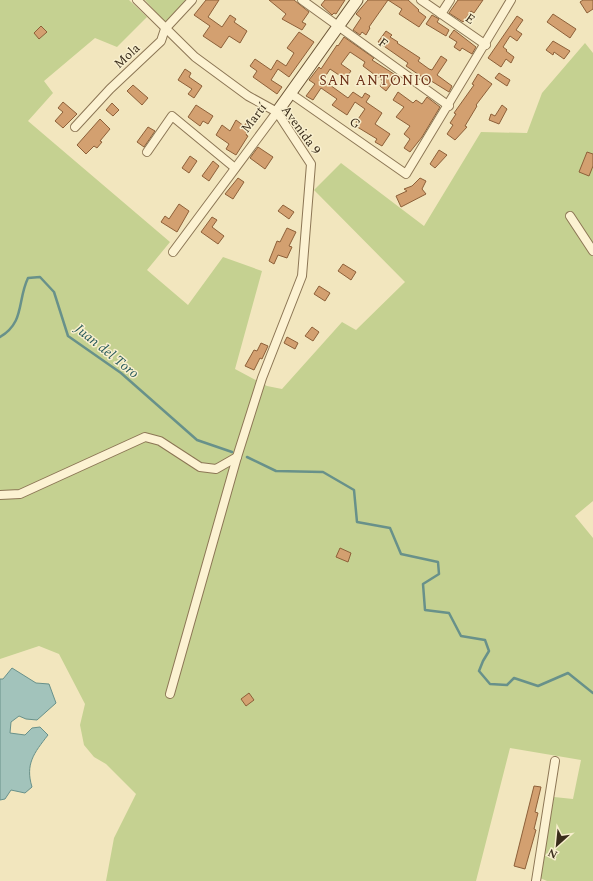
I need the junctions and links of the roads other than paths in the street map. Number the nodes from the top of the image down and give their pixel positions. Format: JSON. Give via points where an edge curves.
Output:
{"nodes":[{"id":1,"x":137,"y":0,"type":"edge"},
{"id":2,"x":192,"y":0,"type":"edge"},
{"id":3,"x":302,"y":0,"type":"edge"},
{"id":4,"x":357,"y":0,"type":"edge"},
{"id":5,"x":421,"y":0,"type":"edge"},
{"id":6,"x":450,"y":0,"type":"edge"},
{"id":7,"x":511,"y":0,"type":"edge"},
{"id":8,"x":441,"y":14,"type":"junction"},
{"id":9,"x":338,"y":25,"type":"junction"},
{"id":10,"x":165,"y":29,"type":"junction"},
{"id":11,"x":486,"y":45,"type":"junction"},
{"id":12,"x":290,"y":93,"type":"junction"},
{"id":13,"x":449,"y":106,"type":"junction"},
{"id":14,"x":277,"y":112,"type":"junction"},
{"id":15,"x":74,"y":127,"type":"dead end"},
{"id":16,"x":147,"y":152,"type":"dead end"},
{"id":17,"x":234,"y":168,"type":"junction"},
{"id":18,"x":570,"y":216,"type":"dead end"},
{"id":19,"x":593,"y":251,"type":"edge"},
{"id":20,"x":173,"y":252,"type":"dead end"},
{"id":21,"x":237,"y":457,"type":"junction"},
{"id":22,"x":0,"y":496,"type":"edge"},
{"id":23,"x":170,"y":694,"type":"dead end"},
{"id":24,"x":555,"y":761,"type":"dead end"},
{"id":25,"x":536,"y":881,"type":"edge"}],
"edges":[{"from":1,"to":10,"type":"street","name":"Avenida 9"},
{"from":2,"to":10,"type":"street","name":"Mola"},
{"from":3,"to":9,"type":"street","name":"F"},
{"from":4,"to":9,"type":"street","name":"Martí"},
{"from":5,"to":8,"type":"street","name":"E"},
{"from":6,"to":8,"type":"street"},
{"from":7,"to":11,"type":"street"},
{"from":8,"to":11,"type":"street","name":"E"},
{"from":9,"to":12,"type":"street","name":"Martí"},
{"from":9,"to":13,"type":"street","name":"F"},
{"from":10,"to":14,"type":"street","name":"Avenida 9","via":[[201,61],[248,96]]},
{"from":10,"to":15,"type":"street","name":"Mola","via":[[161,42],[110,89]]},
{"from":11,"to":13,"type":"street"},
{"from":12,"to":13,"type":"street","name":"G","via":[[406,174]]},
{"from":12,"to":14,"type":"street","name":"Martí"},
{"from":14,"to":17,"type":"street","name":"Martí"},
{"from":14,"to":21,"type":"street","name":"Avenida 9","via":[[311,164],[302,276],[262,378]]},
{"from":16,"to":17,"type":"street","via":[[172,116]]},
{"from":17,"to":20,"type":"street","name":"Martí"},
{"from":18,"to":19,"type":"street"},
{"from":21,"to":22,"type":"street","via":[[216,469],[200,466],[160,442],[145,437],[20,494]]},
{"from":21,"to":23,"type":"street","name":"Avenida 9"},
{"from":24,"to":25,"type":"street"}]}
